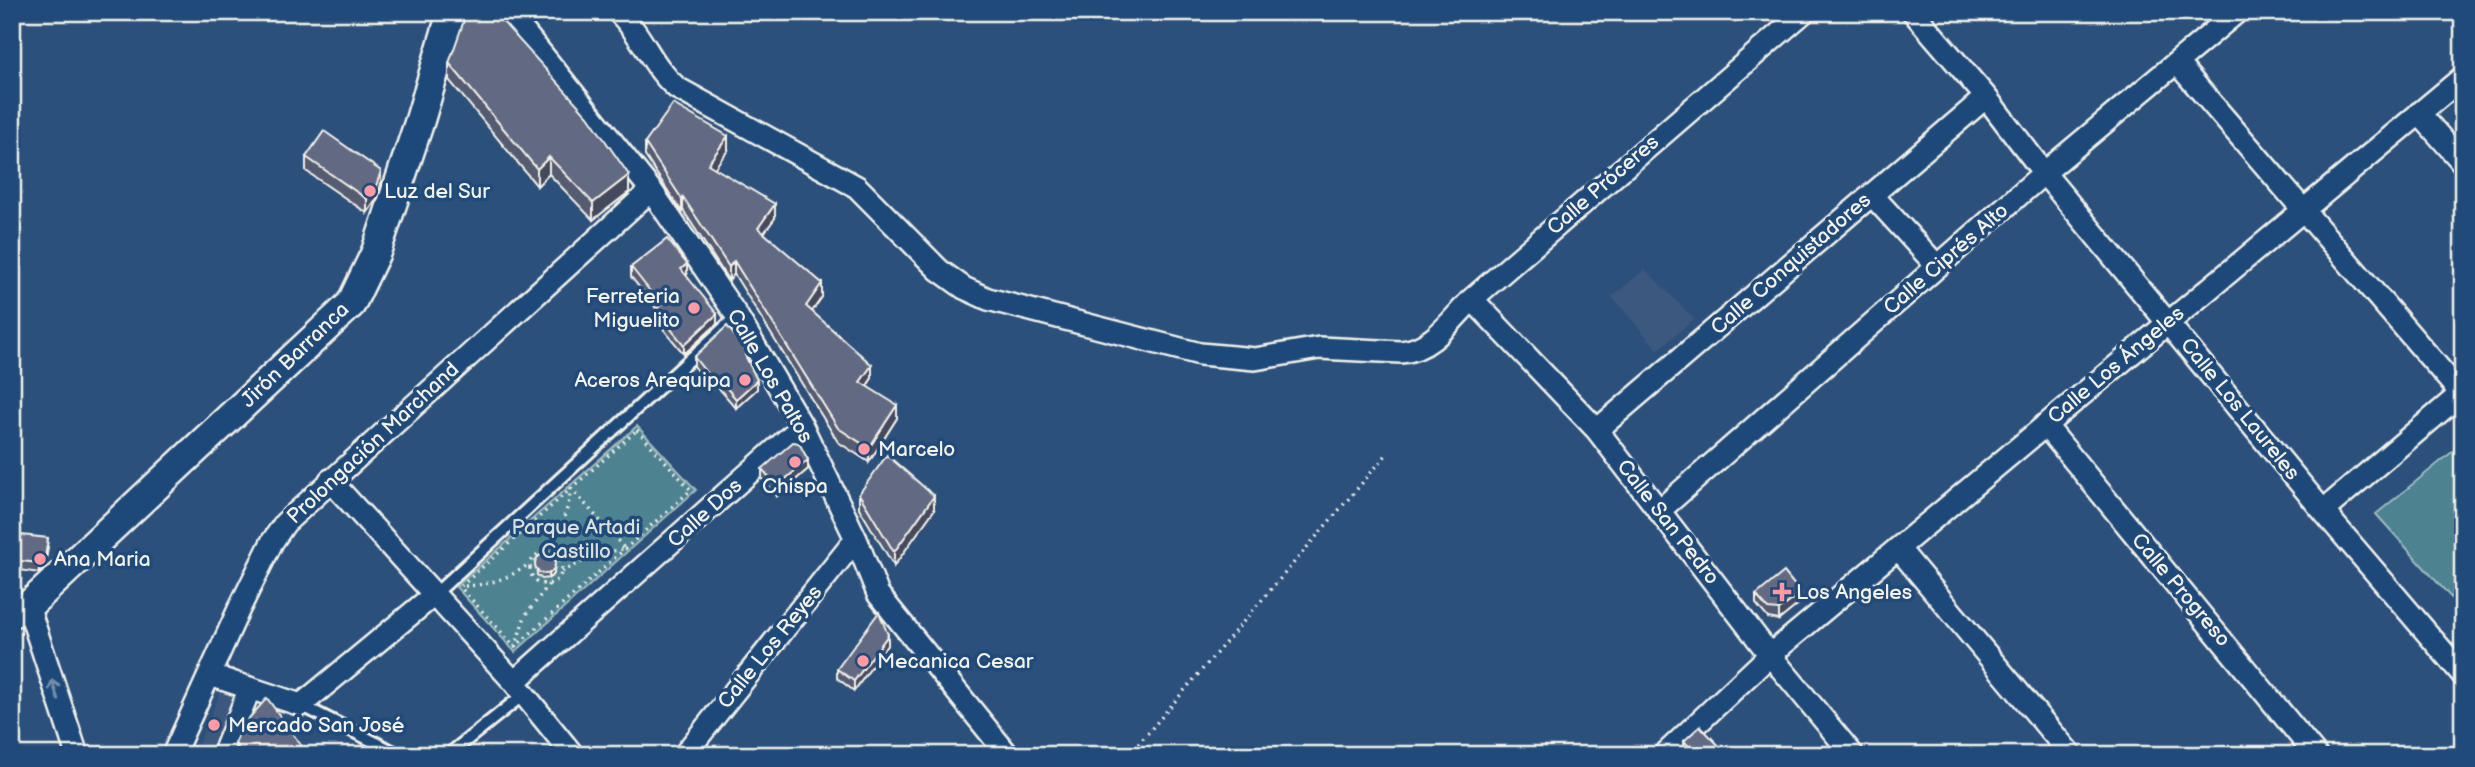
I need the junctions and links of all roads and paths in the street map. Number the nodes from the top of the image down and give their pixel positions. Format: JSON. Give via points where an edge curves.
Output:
{"nodes":[{"id":1,"x":453,"y":12,"type":"edge"},
{"id":2,"x":508,"y":12,"type":"edge"},
{"id":3,"x":618,"y":12,"type":"edge"},
{"id":4,"x":1804,"y":12,"type":"edge"},
{"id":5,"x":1913,"y":12,"type":"edge"},
{"id":6,"x":2237,"y":12,"type":"edge"},
{"id":7,"x":2176,"y":62,"type":"junction"},
{"id":8,"x":2463,"y":76,"type":"edge"},
{"id":9,"x":1986,"y":97,"type":"junction"},
{"id":10,"x":2419,"y":113,"type":"junction"},
{"id":11,"x":2463,"y":163,"type":"edge"},
{"id":12,"x":2044,"y":173,"type":"junction"},
{"id":13,"x":651,"y":190,"type":"junction"},
{"id":14,"x":1872,"y":194,"type":"junction"},
{"id":15,"x":2303,"y":210,"type":"junction"},
{"id":16,"x":1937,"y":267,"type":"junction"},
{"id":17,"x":1472,"y":299,"type":"junction"},
{"id":18,"x":737,"y":316,"type":"junction"},
{"id":19,"x":2168,"y":321,"type":"junction"},
{"id":20,"x":2462,"y":394,"type":"edge"},
{"id":21,"x":2045,"y":425,"type":"junction"},
{"id":22,"x":802,"y":426,"type":"junction"},
{"id":23,"x":1597,"y":430,"type":"junction"},
{"id":24,"x":1387,"y":454,"type":"dead end"},
{"id":25,"x":330,"y":480,"type":"junction"},
{"id":26,"x":571,"y":488,"type":"junction"},
{"id":27,"x":1660,"y":510,"type":"junction"},
{"id":28,"x":2323,"y":511,"type":"junction"},
{"id":29,"x":856,"y":539,"type":"junction"},
{"id":30,"x":1898,"y":548,"type":"junction"},
{"id":31,"x":625,"y":549,"type":"junction"},
{"id":32,"x":541,"y":553,"type":"junction"},
{"id":33,"x":531,"y":562,"type":"junction"},
{"id":34,"x":561,"y":573,"type":"junction"},
{"id":35,"x":457,"y":582,"type":"junction"},
{"id":36,"x":549,"y":584,"type":"junction"},
{"id":37,"x":435,"y":594,"type":"junction"},
{"id":38,"x":20,"y":610,"type":"edge"},
{"id":39,"x":515,"y":647,"type":"junction"},
{"id":40,"x":1770,"y":654,"type":"junction"},
{"id":41,"x":2463,"y":674,"type":"edge"},
{"id":42,"x":210,"y":675,"type":"junction"},
{"id":43,"x":250,"y":688,"type":"junction"},
{"id":44,"x":519,"y":688,"type":"junction"},
{"id":45,"x":301,"y":705,"type":"junction"},
{"id":46,"x":77,"y":755,"type":"edge"},
{"id":47,"x":173,"y":755,"type":"edge"},
{"id":48,"x":223,"y":755,"type":"edge"},
{"id":49,"x":400,"y":755,"type":"edge"},
{"id":50,"x":448,"y":755,"type":"edge"},
{"id":51,"x":573,"y":755,"type":"edge"},
{"id":52,"x":684,"y":755,"type":"edge"},
{"id":53,"x":1008,"y":755,"type":"edge"},
{"id":54,"x":1129,"y":755,"type":"edge"},
{"id":55,"x":1664,"y":755,"type":"edge"},
{"id":56,"x":1853,"y":755,"type":"edge"},
{"id":57,"x":2071,"y":755,"type":"edge"},
{"id":58,"x":2316,"y":755,"type":"edge"}],
"edges":[{"from":1,"to":38,"type":"street","name":"Jirón Barranca","via":[[376,252],[351,304]]},
{"from":2,"to":13,"type":"street","name":"Calle Los Paltos"},
{"from":3,"to":17,"type":"street","name":"Calle Próceres","via":[[642,39],[663,76],[677,88],[857,187],[939,270],[988,299],[1200,354],[1255,359],[1319,348],[1414,351],[1427,345]]},
{"from":4,"to":17,"type":"street","name":"Calle Próceres"},
{"from":5,"to":9,"type":"street","name":"Calle Los Laureles"},
{"from":6,"to":7,"type":"street","name":"Calle Ciprés Alto"},
{"from":7,"to":12,"type":"street","name":"Calle Ciprés Alto"},
{"from":7,"to":15,"type":"street"},
{"from":8,"to":10,"type":"street","name":"Calle Los Ángeles"},
{"from":9,"to":12,"type":"street","name":"Calle Los Laureles"},
{"from":9,"to":14,"type":"street","name":"Calle Conquistadores"},
{"from":10,"to":11,"type":"street"},
{"from":10,"to":15,"type":"street","name":"Calle Los Ángeles"},
{"from":12,"to":16,"type":"street","name":"Calle Ciprés Alto"},
{"from":12,"to":19,"type":"street","name":"Calle Los Laureles"},
{"from":13,"to":18,"type":"street","name":"Calle Los Paltos"},
{"from":13,"to":25,"type":"street","name":"Prolongación Marchand"},
{"from":14,"to":16,"type":"street"},
{"from":14,"to":23,"type":"street","name":"Calle Conquistadores"},
{"from":15,"to":19,"type":"street","name":"Calle Los Ángeles"},
{"from":15,"to":20,"type":"street"},
{"from":16,"to":27,"type":"street","name":"Calle Ciprés Alto"},
{"from":17,"to":23,"type":"street","name":"Calle San Pedro"},
{"from":18,"to":22,"type":"street","name":"Calle Los Paltos"},
{"from":18,"to":35,"type":"lane"},
{"from":19,"to":21,"type":"street","name":"Calle Los Ángeles"},
{"from":19,"to":28,"type":"street","name":"Calle Los Laureles"},
{"from":20,"to":28,"type":"street"},
{"from":21,"to":30,"type":"street","name":"Calle Los Ángeles"},
{"from":21,"to":58,"type":"street","name":"Calle Progreso"},
{"from":22,"to":29,"type":"street","name":"Calle Los Paltos"},
{"from":22,"to":44,"type":"street","name":"Calle Dos"},
{"from":23,"to":27,"type":"street","name":"Calle San Pedro"},
{"from":24,"to":54,"type":"path"},
{"from":25,"to":37,"type":"street"},
{"from":25,"to":42,"type":"street","name":"Prolongación Marchand","via":[[272,542]]},
{"from":26,"to":31,"type":"path"},
{"from":26,"to":31,"type":"path","via":[[636,430],[691,491]]},
{"from":26,"to":32,"type":"path","via":[[564,519]]},
{"from":26,"to":35,"type":"path"},
{"from":27,"to":40,"type":"street","name":"Calle San Pedro"},
{"from":28,"to":41,"type":"street","name":"Calle Los Laureles"},
{"from":29,"to":52,"type":"street","name":"Calle Los Reyes"},
{"from":29,"to":53,"type":"street","name":"Calle Los Paltos","via":[[878,594]]},
{"from":30,"to":40,"type":"street","name":"Calle Los Ángeles"},
{"from":30,"to":57,"type":"street"},
{"from":31,"to":34,"type":"path","via":[[595,555]]},
{"from":31,"to":39,"type":"path"},
{"from":32,"to":33,"type":"path"},
{"from":32,"to":34,"type":"path","via":[[558,558]]},
{"from":33,"to":35,"type":"path","via":[[493,582]]},
{"from":33,"to":36,"type":"path","via":[[533,579]]},
{"from":34,"to":36,"type":"path"},
{"from":35,"to":37,"type":"lane"},
{"from":35,"to":39,"type":"path"},
{"from":36,"to":39,"type":"path","via":[[525,616]]},
{"from":37,"to":44,"type":"street"},
{"from":37,"to":45,"type":"street"},
{"from":46,"to":38,"type":"street","one_way":true},
{"from":40,"to":55,"type":"street","name":"Calle Los Ángeles"},
{"from":40,"to":56,"type":"street","name":"Calle San Pedro"},
{"from":42,"to":43,"type":"street"},
{"from":42,"to":47,"type":"street","name":"Prolongación Marchand"},
{"from":43,"to":45,"type":"street"},
{"from":43,"to":48,"type":"street"},
{"from":44,"to":50,"type":"lane"},
{"from":44,"to":51,"type":"street"},
{"from":45,"to":49,"type":"lane"}]}
